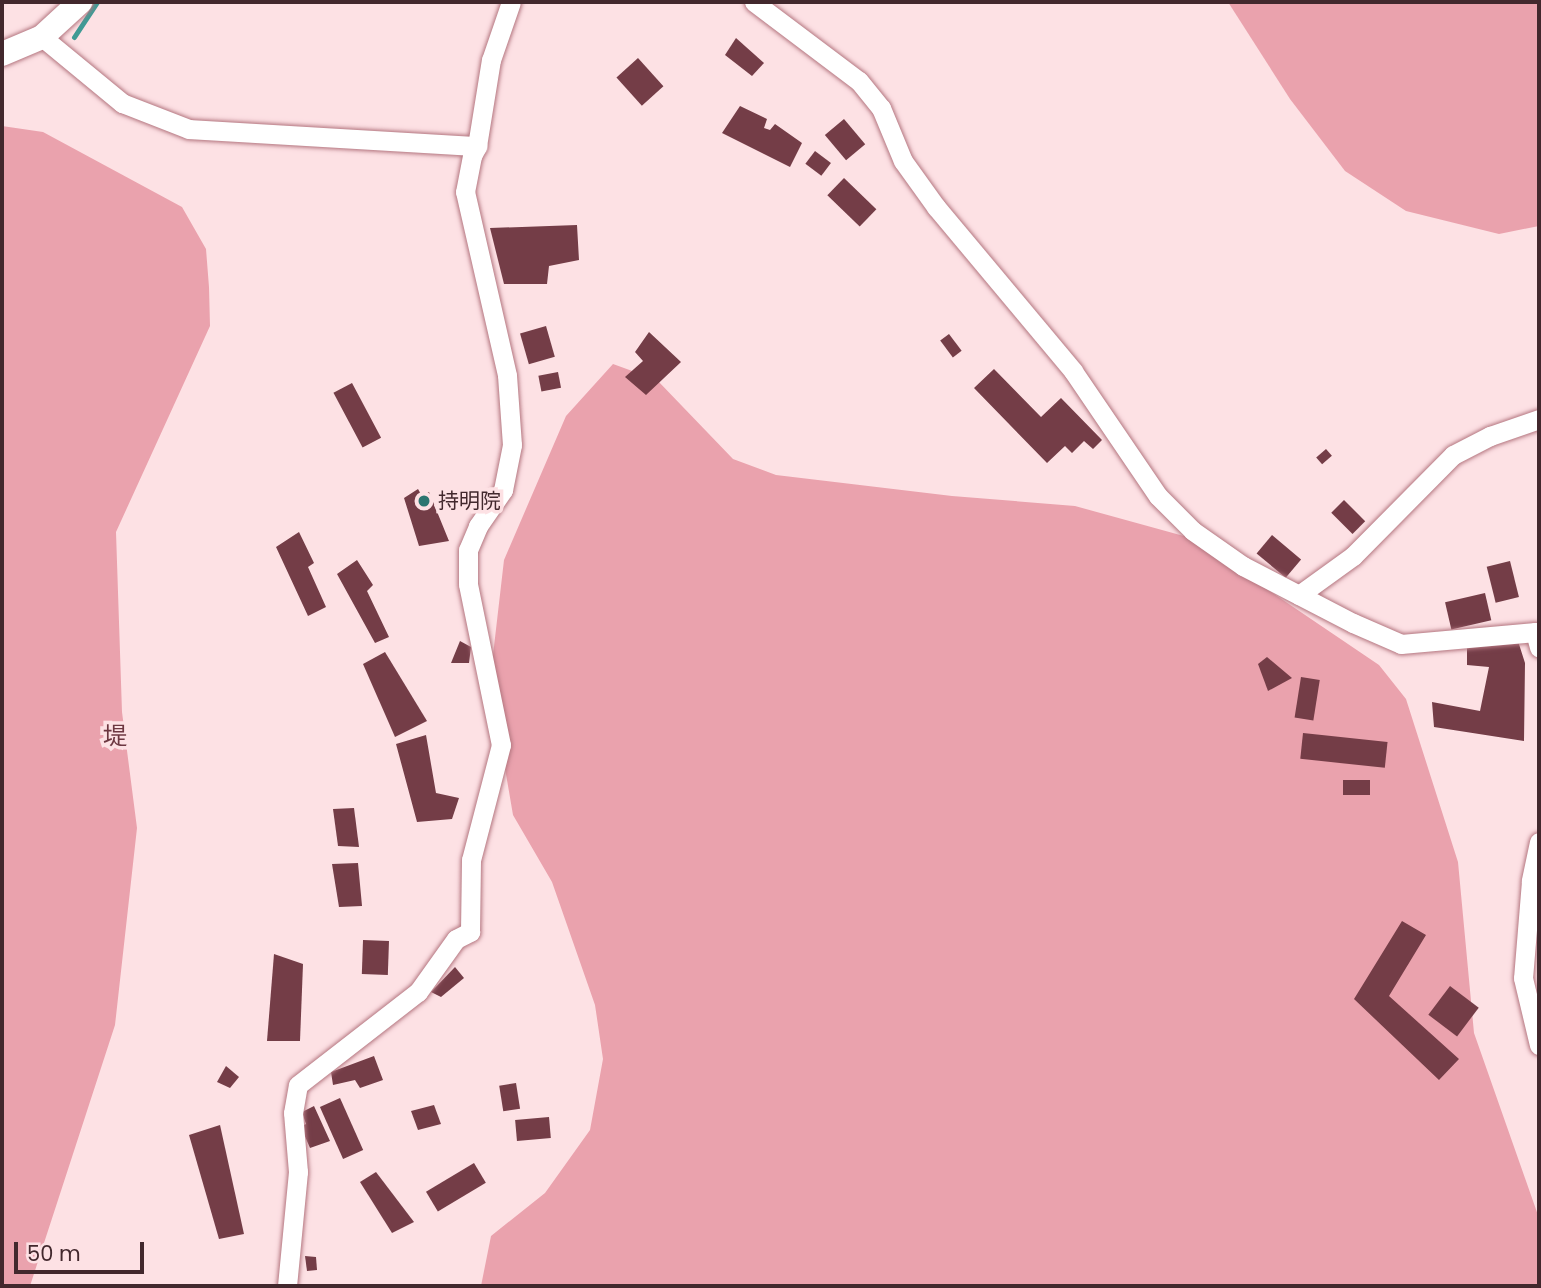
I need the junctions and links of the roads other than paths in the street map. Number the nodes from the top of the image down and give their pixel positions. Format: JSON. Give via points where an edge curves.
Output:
{"nodes":[{"id":1,"x":80,"y":2,"type":"edge"},
{"id":2,"x":512,"y":2,"type":"edge"},
{"id":3,"x":754,"y":2,"type":"edge"},
{"id":4,"x":42,"y":37,"type":"junction"},
{"id":5,"x":2,"y":54,"type":"edge"},
{"id":6,"x":477,"y":146,"type":"junction"},
{"id":7,"x":1539,"y":419,"type":"edge"},
{"id":8,"x":1299,"y":595,"type":"junction"},
{"id":9,"x":1539,"y":647,"type":"edge"},
{"id":10,"x":1539,"y":842,"type":"edge"},
{"id":11,"x":1539,"y":1045,"type":"edge"},
{"id":12,"x":287,"y":1286,"type":"edge"}],
"edges":[{"from":1,"to":4,"type":"street"},
{"from":2,"to":6,"type":"street","via":[[491,60]]},
{"from":3,"to":8,"type":"street","via":[[859,81],[881,108],[903,161],[936,207],[1073,371],[1158,496],[1193,531],[1243,566]]},
{"from":4,"to":5,"type":"street"},
{"from":4,"to":6,"type":"street","via":[[122,103],[189,129]]},
{"from":6,"to":12,"type":"street","via":[[466,199],[507,375],[512,445],[503,490],[468,550],[468,584],[500,745],[471,860],[470,932],[456,939],[418,992],[298,1085],[293,1113],[298,1172]]},
{"from":7,"to":8,"type":"street","via":[[1453,455],[1353,556]]},
{"from":8,"to":9,"type":"street","via":[[1401,644],[1535,632]]},
{"from":10,"to":11,"type":"street","via":[[1523,978]]}]}
